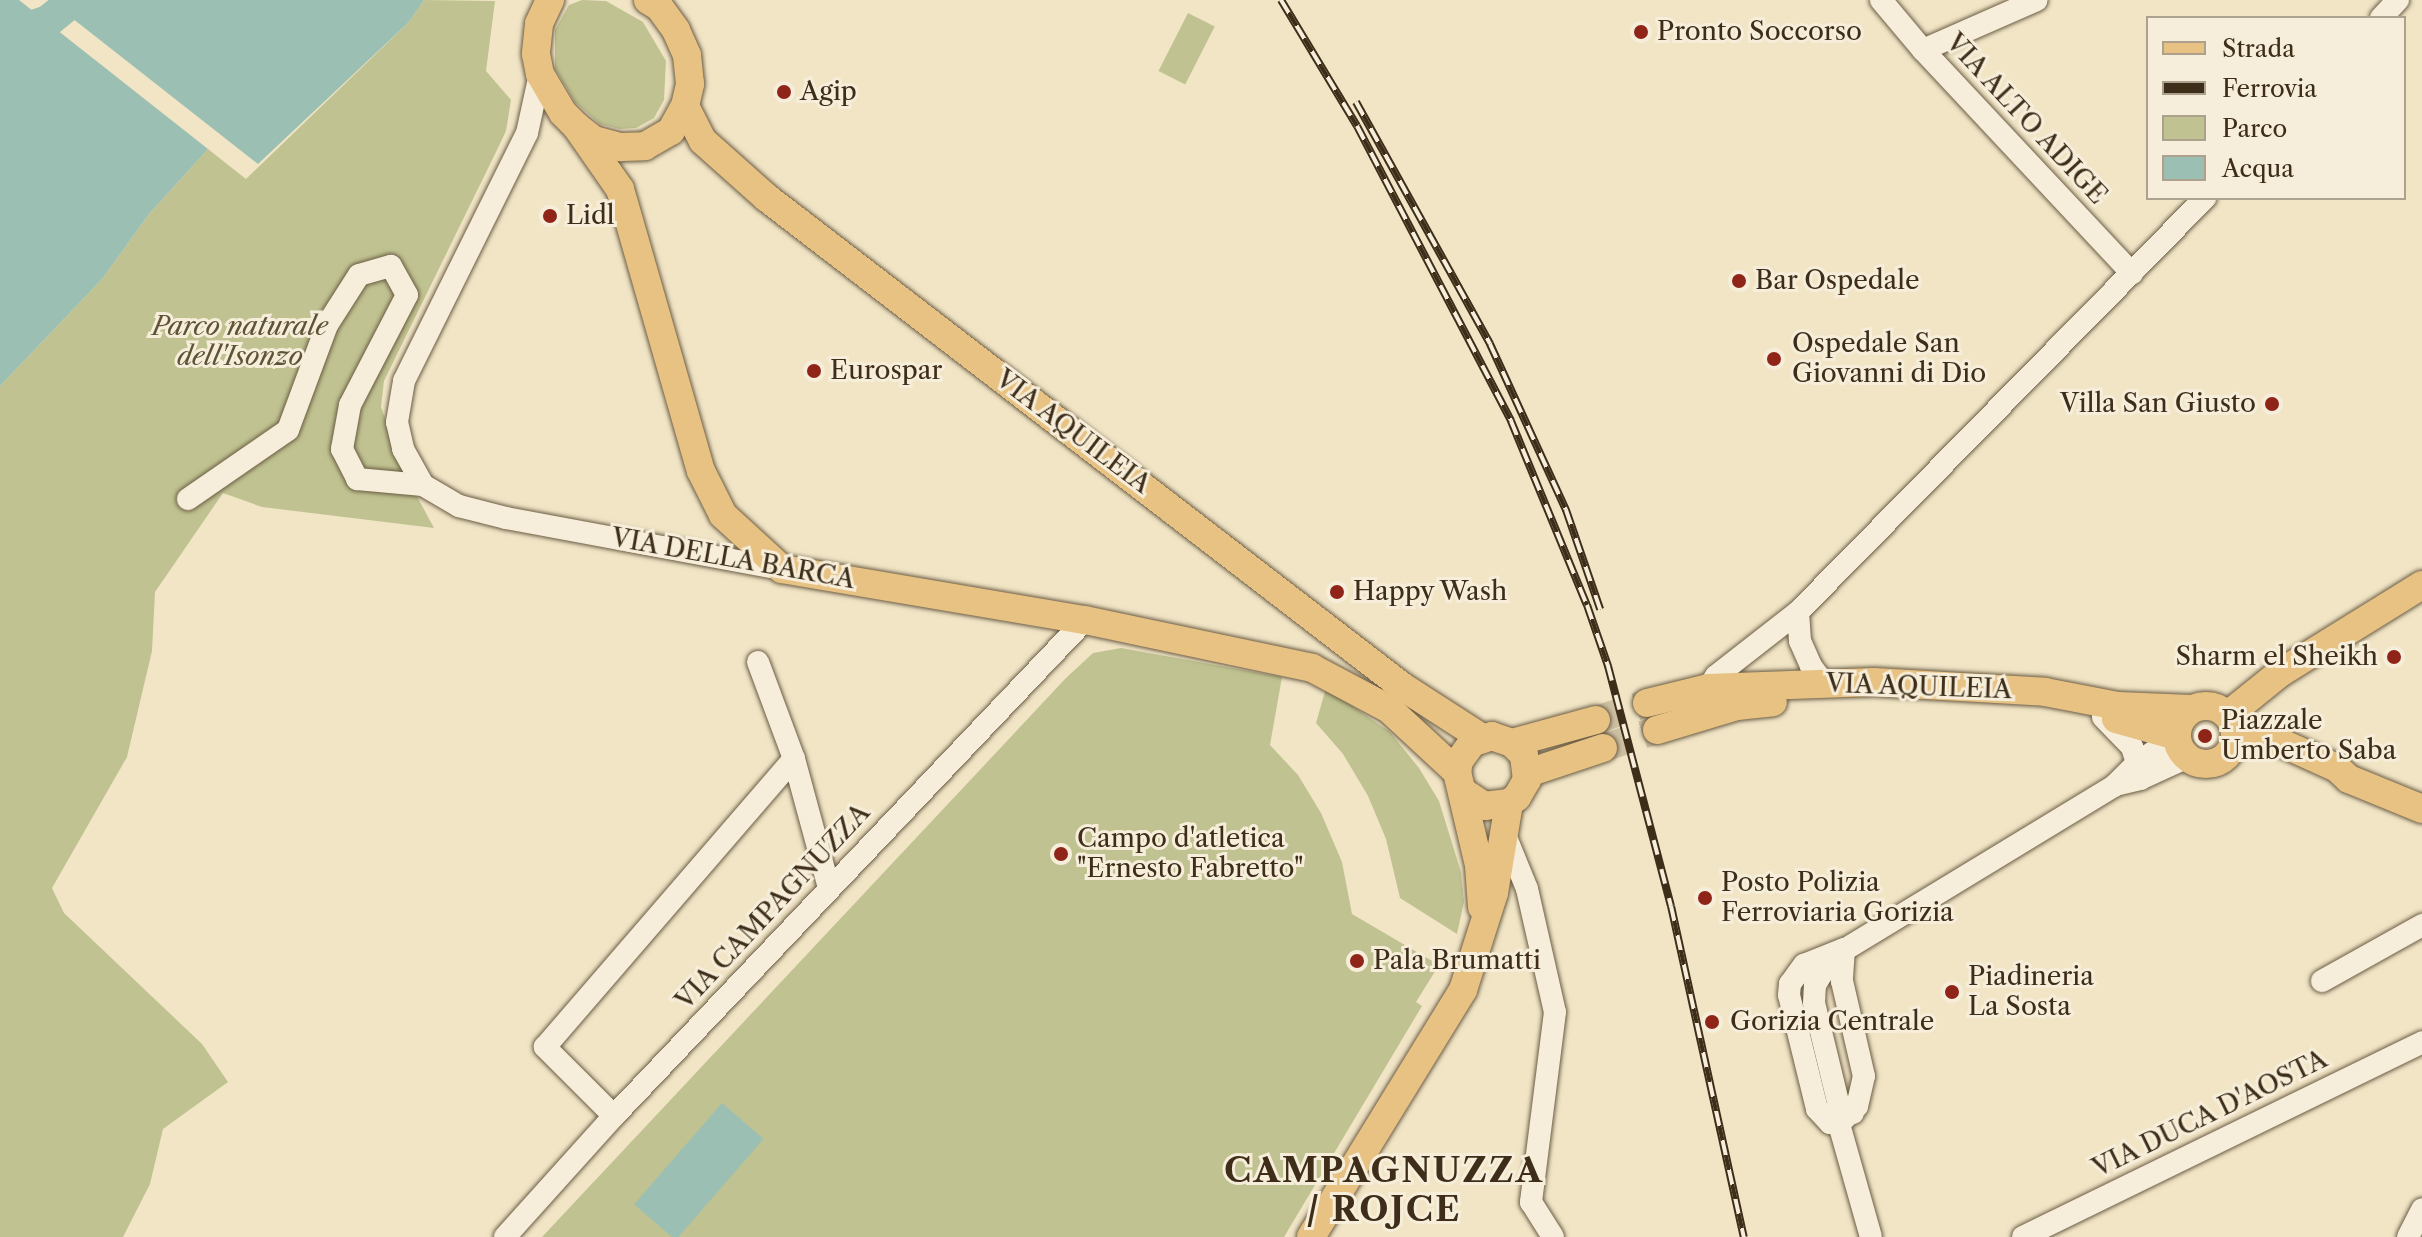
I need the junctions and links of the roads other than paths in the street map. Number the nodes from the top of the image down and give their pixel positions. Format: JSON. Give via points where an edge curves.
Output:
{"nodes":[{"id":1,"x":1881,"y":0,"type":"edge"},
{"id":2,"x":2037,"y":0,"type":"edge"},
{"id":3,"x":2398,"y":0,"type":"edge"},
{"id":4,"x":654,"y":2,"type":"edge"},
{"id":5,"x":545,"y":4,"type":"edge"},
{"id":6,"x":2383,"y":16,"type":"edge"},
{"id":7,"x":1923,"y":50,"type":"junction"},
{"id":8,"x":540,"y":74,"type":"junction"},
{"id":9,"x":685,"y":106,"type":"junction"},
{"id":10,"x":576,"y":126,"type":"junction"},
{"id":11,"x":2203,"y":200,"type":"edge"},
{"id":12,"x":2132,"y":273,"type":"junction"},
{"id":13,"x":423,"y":485,"type":"junction"},
{"id":14,"x":188,"y":499,"type":"dead end"},
{"id":15,"x":782,"y":569,"type":"junction"},
{"id":16,"x":2422,"y":585,"type":"edge"},
{"id":17,"x":1798,"y":612,"type":"junction"},
{"id":18,"x":1085,"y":620,"type":"junction"},
{"id":19,"x":758,"y":662,"type":"dead end"},
{"id":20,"x":1824,"y":683,"type":"junction"},
{"id":21,"x":1708,"y":688,"type":"junction"},
{"id":22,"x":1647,"y":703,"type":"tunnel mouth"},
{"id":23,"x":2191,"y":709,"type":"junction"},
{"id":24,"x":2100,"y":715,"type":"junction"},
{"id":25,"x":1596,"y":720,"type":"tunnel mouth"},
{"id":26,"x":2231,"y":729,"type":"junction"},
{"id":27,"x":1657,"y":730,"type":"tunnel mouth"},
{"id":28,"x":1482,"y":738,"type":"junction"},
{"id":29,"x":1512,"y":743,"type":"junction"},
{"id":30,"x":2181,"y":747,"type":"junction"},
{"id":31,"x":1603,"y":748,"type":"tunnel mouth"},
{"id":32,"x":794,"y":759,"type":"junction"},
{"id":33,"x":2137,"y":763,"type":"junction"},
{"id":34,"x":1528,"y":773,"type":"junction"},
{"id":35,"x":1460,"y":781,"type":"junction"},
{"id":36,"x":2114,"y":786,"type":"junction"},
{"id":37,"x":1509,"y":803,"type":"junction"},
{"id":38,"x":2422,"y":809,"type":"edge"},
{"id":39,"x":1505,"y":835,"type":"junction"},
{"id":40,"x":829,"y":888,"type":"junction"},
{"id":41,"x":2422,"y":925,"type":"edge"},
{"id":42,"x":1484,"y":927,"type":"junction"},
{"id":43,"x":1844,"y":949,"type":"junction"},
{"id":44,"x":2322,"y":981,"type":"dead end"},
{"id":45,"x":2422,"y":1042,"type":"edge"},
{"id":46,"x":614,"y":1116,"type":"junction"},
{"id":47,"x":1846,"y":1118,"type":"junction"},
{"id":48,"x":2422,"y":1209,"type":"edge"},
{"id":49,"x":505,"y":1237,"type":"edge"},
{"id":50,"x":1311,"y":1237,"type":"edge"},
{"id":51,"x":1553,"y":1237,"type":"edge"},
{"id":52,"x":1871,"y":1237,"type":"edge"},
{"id":53,"x":2023,"y":1237,"type":"edge"},
{"id":54,"x":2408,"y":1237,"type":"edge"}],
"edges":[{"from":1,"to":7,"type":"street","name":"VIA ALTO ADIGE"},
{"from":2,"to":7,"type":"street"},
{"from":3,"to":6,"type":"street"},
{"from":4,"to":9,"type":"main road","via":[[687,55],[690,84]]},
{"from":5,"to":8,"type":"main road","via":[[536,54]]},
{"from":7,"to":12,"type":"street","name":"VIA ALTO ADIGE"},
{"from":8,"to":10,"type":"main road"},
{"from":8,"to":13,"type":"street","via":[[527,133],[404,381],[397,422],[403,449]]},
{"from":9,"to":10,"type":"main road","via":[[671,131],[645,146],[594,140]]},
{"from":9,"to":28,"type":"main road","name":"VIA AQUILEIA","via":[[703,141],[767,198],[1403,687]]},
{"from":10,"to":15,"type":"main road","via":[[620,189],[701,471],[723,515]]},
{"from":11,"to":12,"type":"street"},
{"from":12,"to":17,"type":"street"},
{"from":13,"to":14,"type":"street","via":[[357,479],[342,449],[350,405],[407,295],[391,266],[359,275],[327,325],[288,430]]},
{"from":13,"to":15,"type":"street","name":"VIA DELLA BARCA","via":[[459,506],[506,518]]},
{"from":15,"to":18,"type":"main road","name":"VIA DELLA BARCA"},
{"from":16,"to":26,"type":"main road","via":[[2280,673]]},
{"from":17,"to":20,"type":"street","via":[[1800,641]]},
{"from":17,"to":21,"type":"street","via":[[1716,676]]},
{"from":18,"to":35,"type":"main road","name":"VIA DELLA BARCA","via":[[1312,668],[1389,709]]},
{"from":18,"to":40,"type":"street","name":"VIA CAMPAGNUZZA"},
{"from":19,"to":32,"type":"street"},
{"from":20,"to":21,"type":"main road","name":"VIA AQUILEIA"},
{"from":20,"to":23,"type":"main road","name":"VIA AQUILEIA","via":[[1995,687],[2118,706]]},
{"from":21,"to":22,"type":"main road","name":"VIA AQUILEIA"},
{"from":23,"to":26,"type":"main road","via":[[2208,706]]},
{"from":23,"to":30,"type":"main road","via":[[2177,725]]},
{"from":24,"to":27,"type":"main road","name":"VIA AQUILEIA","via":[[1999,699],[1859,695],[1737,706]]},
{"from":24,"to":30,"type":"main road"},
{"from":24,"to":33,"type":"street","via":[[2121,732]]},
{"from":25,"to":29,"type":"main road"},
{"from":26,"to":30,"type":"main road","via":[[2225,758],[2213,764],[2199,764]]},
{"from":26,"to":38,"type":"main road","via":[[2254,749]]},
{"from":28,"to":29,"type":"main road"},
{"from":28,"to":35,"type":"main road","via":[[1463,752]]},
{"from":29,"to":34,"type":"main road","via":[[1524,755]]},
{"from":30,"to":33,"type":"street"},
{"from":30,"to":36,"type":"street","via":[[2140,779]]},
{"from":31,"to":34,"type":"main road"},
{"from":32,"to":40,"type":"street"},
{"from":32,"to":46,"type":"street","via":[[545,1047]]},
{"from":33,"to":36,"type":"street"},
{"from":34,"to":37,"type":"main road","via":[[1523,789]]},
{"from":35,"to":37,"type":"main road","via":[[1484,806]]},
{"from":35,"to":42,"type":"main road","via":[[1479,865]]},
{"from":36,"to":43,"type":"street"},
{"from":37,"to":39,"type":"main road"},
{"from":39,"to":42,"type":"main road"},
{"from":39,"to":51,"type":"street","via":[[1527,889],[1555,1012],[1531,1202]]},
{"from":40,"to":46,"type":"street","name":"VIA CAMPAGNUZZA"},
{"from":41,"to":44,"type":"street"},
{"from":42,"to":50,"type":"main road","via":[[1463,990]]},
{"from":43,"to":47,"type":"street","via":[[1842,981],[1864,1076]]},
{"from":43,"to":47,"type":"street","via":[[1824,967],[1814,1003]]},
{"from":45,"to":53,"type":"street","name":"VIA DUCA D'AOSTA"},
{"from":46,"to":49,"type":"street","name":"VIA CAMPAGNUZZA"},
{"from":47,"to":52,"type":"street"},
{"from":48,"to":54,"type":"street"}]}
